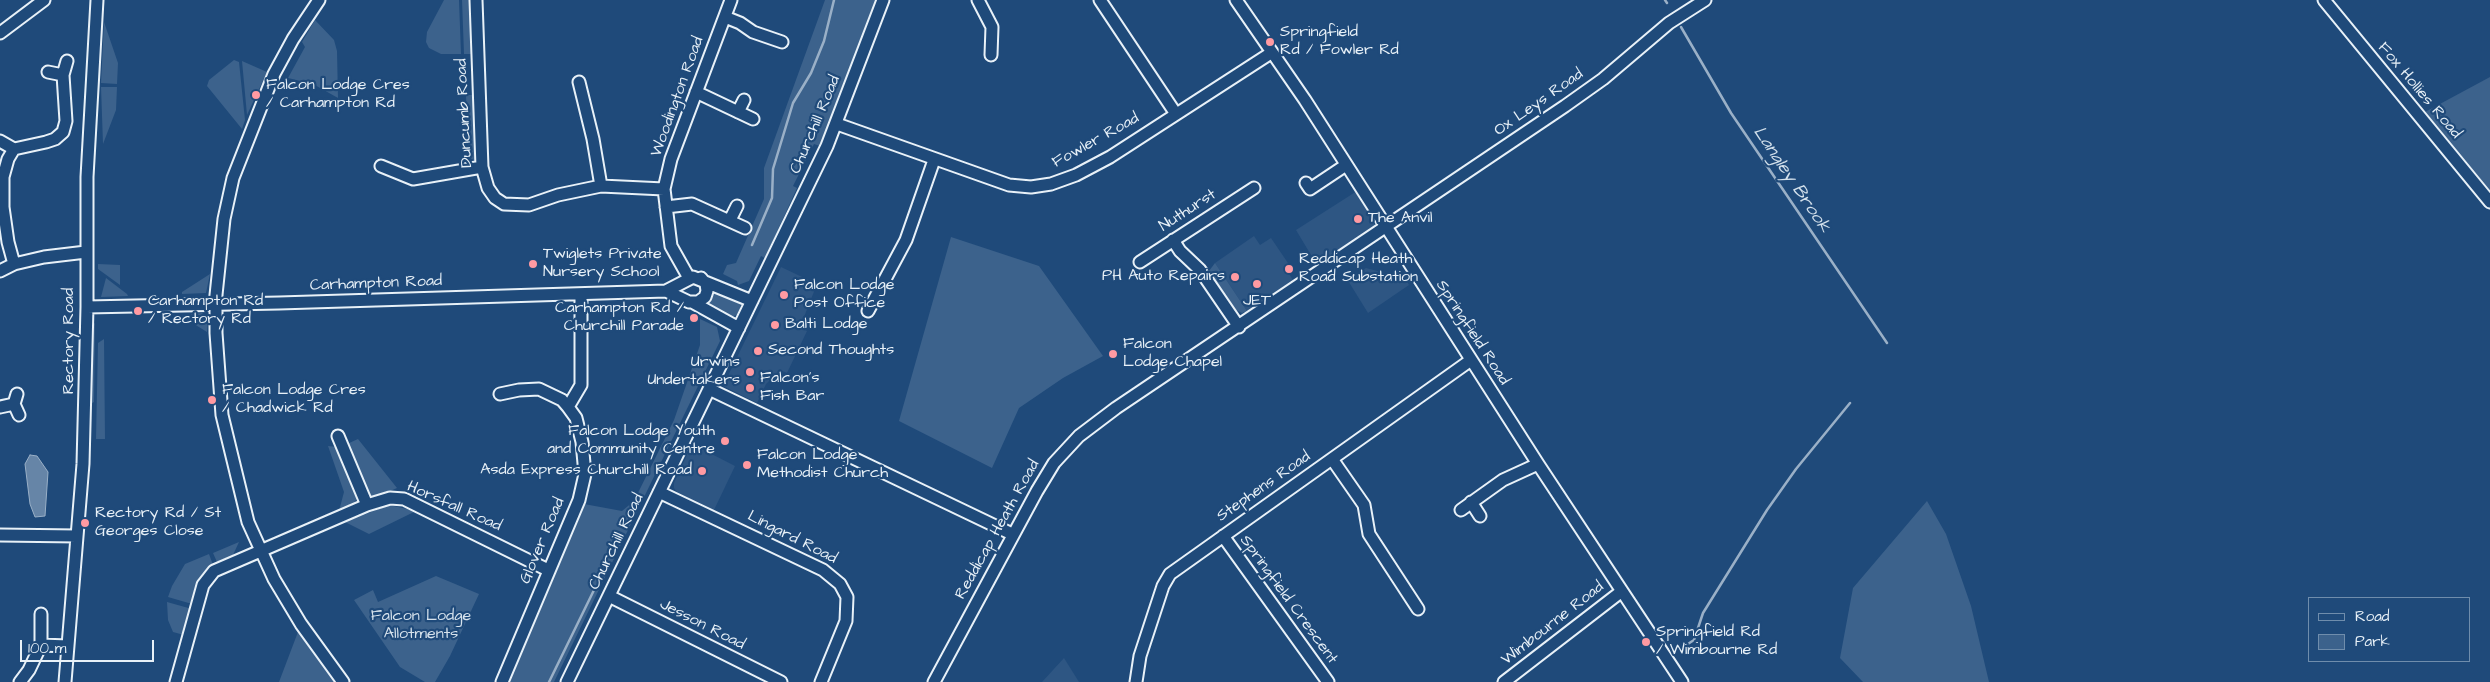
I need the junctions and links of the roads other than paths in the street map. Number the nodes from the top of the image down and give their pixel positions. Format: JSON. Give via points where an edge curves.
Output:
{"nodes":[{"id":1,"x":44,"y":0,"type":"edge"},
{"id":2,"x":97,"y":0,"type":"edge"},
{"id":3,"x":319,"y":0,"type":"edge"},
{"id":4,"x":476,"y":0,"type":"edge"},
{"id":5,"x":731,"y":0,"type":"edge"},
{"id":6,"x":883,"y":0,"type":"edge"},
{"id":7,"x":978,"y":0,"type":"edge"},
{"id":8,"x":1100,"y":0,"type":"edge"},
{"id":9,"x":1236,"y":0,"type":"edge"},
{"id":10,"x":1705,"y":0,"type":"edge"},
{"id":11,"x":2324,"y":0,"type":"edge"},
{"id":12,"x":725,"y":17,"type":"junction"},
{"id":13,"x":0,"y":33,"type":"edge"},
{"id":14,"x":782,"y":42,"type":"dead end"},
{"id":15,"x":1271,"y":53,"type":"junction"},
{"id":16,"x":991,"y":54,"type":"dead end"},
{"id":17,"x":67,"y":61,"type":"dead end"},
{"id":18,"x":48,"y":72,"type":"dead end"},
{"id":19,"x":63,"y":75,"type":"junction"},
{"id":20,"x":579,"y":82,"type":"dead end"},
{"id":21,"x":696,"y":92,"type":"junction"},
{"id":22,"x":744,"y":100,"type":"dead end"},
{"id":23,"x":738,"y":112,"type":"junction"},
{"id":24,"x":1176,"y":114,"type":"junction"},
{"id":25,"x":753,"y":119,"type":"dead end"},
{"id":26,"x":836,"y":124,"type":"junction"},
{"id":27,"x":0,"y":141,"type":"edge"},
{"id":28,"x":14,"y":149,"type":"junction"},
{"id":29,"x":934,"y":160,"type":"junction"},
{"id":30,"x":1346,"y":165,"type":"junction"},
{"id":31,"x":380,"y":166,"type":"dead end"},
{"id":32,"x":482,"y":167,"type":"junction"},
{"id":33,"x":1306,"y":183,"type":"dead end"},
{"id":34,"x":601,"y":186,"type":"junction"},
{"id":35,"x":1254,"y":188,"type":"dead end"},
{"id":36,"x":664,"y":189,"type":"junction"},
{"id":37,"x":2490,"y":202,"type":"edge"},
{"id":38,"x":737,"y":206,"type":"dead end"},
{"id":39,"x":666,"y":207,"type":"junction"},
{"id":40,"x":730,"y":220,"type":"junction"},
{"id":41,"x":1386,"y":227,"type":"junction"},
{"id":42,"x":745,"y":228,"type":"dead end"},
{"id":43,"x":1173,"y":240,"type":"junction"},
{"id":44,"x":86,"y":252,"type":"junction"},
{"id":45,"x":1140,"y":262,"type":"dead end"},
{"id":46,"x":14,"y":264,"type":"junction"},
{"id":47,"x":0,"y":271,"type":"edge"},
{"id":48,"x":692,"y":280,"type":"junction"},
{"id":49,"x":666,"y":292,"type":"junction"},
{"id":50,"x":581,"y":294,"type":"junction"},
{"id":51,"x":689,"y":301,"type":"junction"},
{"id":52,"x":752,"y":301,"type":"junction"},
{"id":53,"x":215,"y":305,"type":"junction"},
{"id":54,"x":87,"y":307,"type":"junction"},
{"id":55,"x":868,"y":311,"type":"dead end"},
{"id":56,"x":1239,"y":327,"type":"junction"},
{"id":57,"x":740,"y":328,"type":"junction"},
{"id":58,"x":1471,"y":360,"type":"junction"},
{"id":59,"x":709,"y":390,"type":"junction"},
{"id":60,"x":500,"y":394,"type":"dead end"},
{"id":61,"x":17,"y":404,"type":"dead end"},
{"id":62,"x":0,"y":407,"type":"edge"},
{"id":63,"x":568,"y":407,"type":"junction"},
{"id":64,"x":338,"y":436,"type":"dead end"},
{"id":65,"x":1332,"y":458,"type":"junction"},
{"id":66,"x":1538,"y":464,"type":"junction"},
{"id":67,"x":659,"y":492,"type":"junction"},
{"id":68,"x":1471,"y":502,"type":"junction"},
{"id":69,"x":367,"y":505,"type":"junction"},
{"id":70,"x":1461,"y":510,"type":"dead end"},
{"id":71,"x":1480,"y":516,"type":"dead end"},
{"id":72,"x":1012,"y":534,"type":"junction"},
{"id":73,"x":0,"y":535,"type":"edge"},
{"id":74,"x":78,"y":536,"type":"junction"},
{"id":75,"x":1223,"y":536,"type":"junction"},
{"id":76,"x":261,"y":550,"type":"junction"},
{"id":77,"x":548,"y":570,"type":"junction"},
{"id":78,"x":1622,"y":591,"type":"junction"},
{"id":79,"x":609,"y":596,"type":"junction"},
{"id":80,"x":1412,"y":604,"type":"dead end"},
{"id":81,"x":41,"y":614,"type":"dead end"},
{"id":82,"x":41,"y":645,"type":"junction"},
{"id":83,"x":68,"y":646,"type":"junction"},
{"id":84,"x":20,"y":682,"type":"edge"},
{"id":85,"x":65,"y":682,"type":"edge"},
{"id":86,"x":176,"y":682,"type":"edge"},
{"id":87,"x":343,"y":682,"type":"edge"},
{"id":88,"x":502,"y":682,"type":"edge"},
{"id":89,"x":568,"y":682,"type":"edge"},
{"id":90,"x":781,"y":682,"type":"edge"},
{"id":91,"x":821,"y":682,"type":"edge"},
{"id":92,"x":934,"y":682,"type":"edge"},
{"id":93,"x":1136,"y":682,"type":"edge"},
{"id":94,"x":1328,"y":682,"type":"edge"},
{"id":95,"x":1504,"y":682,"type":"edge"},
{"id":96,"x":1682,"y":682,"type":"edge"}],
"edges":[{"from":1,"to":13,"type":"street"},
{"from":2,"to":44,"type":"street","name":"Rectory Road"},
{"from":3,"to":53,"type":"street","via":[[274,74],[236,169],[224,219]]},
{"from":4,"to":32,"type":"street","name":"Duncumb Road"},
{"from":5,"to":12,"type":"street","name":"Woodington Road"},
{"from":6,"to":26,"type":"street","name":"Churchill Road"},
{"from":7,"to":16,"type":"street","via":[[992,27]]},
{"from":8,"to":24,"type":"street"},
{"from":9,"to":15,"type":"street","name":"Springfield Road"},
{"from":10,"to":41,"type":"street","name":"Ox Leys Road","via":[[1669,23],[1565,106]]},
{"from":11,"to":37,"type":"street","name":"Fox Hollies Road"},
{"from":12,"to":14,"type":"street"},
{"from":12,"to":21,"type":"street","name":"Woodington Road"},
{"from":15,"to":24,"type":"street","name":"Fowler Road"},
{"from":15,"to":30,"type":"street","name":"Springfield Road"},
{"from":17,"to":19,"type":"street"},
{"from":18,"to":19,"type":"street"},
{"from":19,"to":28,"type":"street","via":[[66,121],[63,132],[46,142]]},
{"from":20,"to":34,"type":"street"},
{"from":21,"to":23,"type":"street"},
{"from":21,"to":36,"type":"street","name":"Woodington Road","via":[[671,159]]},
{"from":22,"to":23,"type":"street"},
{"from":23,"to":25,"type":"street"},
{"from":24,"to":29,"type":"street","name":"Fowler Road","via":[[1110,157],[1076,176],[1051,184],[1031,187],[1009,185]]},
{"from":26,"to":29,"type":"street","name":"Fowler Road"},
{"from":26,"to":52,"type":"street","name":"Churchill Road"},
{"from":27,"to":28,"type":"street"},
{"from":28,"to":46,"type":"street","via":[[3,177],[3,207]]},
{"from":29,"to":55,"type":"street","via":[[906,240]]},
{"from":30,"to":33,"type":"street","via":[[1310,189]]},
{"from":30,"to":41,"type":"street","name":"Springfield Road"},
{"from":31,"to":32,"type":"street","via":[[413,179]]},
{"from":32,"to":34,"type":"street","name":"Duncumb Road","via":[[488,188],[495,198],[514,206]]},
{"from":34,"to":36,"type":"street","name":"Duncumb Road"},
{"from":35,"to":43,"type":"street","name":"Nuthurst"},
{"from":36,"to":39,"type":"street","name":"Woodington Road"},
{"from":38,"to":40,"type":"street"},
{"from":39,"to":40,"type":"street","via":[[692,204]]},
{"from":39,"to":48,"type":"street","via":[[671,246]]},
{"from":40,"to":42,"type":"street"},
{"from":41,"to":56,"type":"street","name":"Reddicap Heath Road"},
{"from":41,"to":58,"type":"street","name":"Springfield Road"},
{"from":43,"to":45,"type":"street","name":"Nuthurst"},
{"from":43,"to":56,"type":"street","via":[[1200,270]]},
{"from":44,"to":46,"type":"street","via":[[44,256]]},
{"from":44,"to":54,"type":"street","name":"Rectory Road"},
{"from":46,"to":47,"type":"street"},
{"from":48,"to":49,"type":"street","name":"Carhampton Road"},
{"from":48,"to":51,"type":"street","via":[[682,290]]},
{"from":48,"to":51,"type":"street","via":[[707,285],[707,293],[702,300]]},
{"from":48,"to":52,"type":"street"},
{"from":49,"to":50,"type":"street","name":"Carhampton Road"},
{"from":49,"to":51,"type":"street","name":"Carhampton Road"},
{"from":50,"to":53,"type":"street","name":"Carhampton Road"},
{"from":50,"to":63,"type":"street","via":[[581,386]]},
{"from":51,"to":57,"type":"street","name":"Carhampton Road"},
{"from":52,"to":57,"type":"street","name":"Churchill Road"},
{"from":53,"to":54,"type":"street","name":"Carhampton Road"},
{"from":53,"to":76,"type":"street","via":[[222,415],[242,500]]},
{"from":54,"to":74,"type":"street","name":"Rectory Road","via":[[86,414]]},
{"from":56,"to":72,"type":"street","name":"Reddicap Heath Road","via":[[1079,436],[1054,463]]},
{"from":57,"to":59,"type":"street","name":"Churchill Road"},
{"from":58,"to":65,"type":"street","name":"Stephens Road"},
{"from":58,"to":66,"type":"street","name":"Springfield Road"},
{"from":59,"to":67,"type":"street","name":"Churchill Road"},
{"from":59,"to":72,"type":"street"},
{"from":60,"to":63,"type":"street","via":[[539,389],[562,400]]},
{"from":61,"to":62,"type":"street"},
{"from":63,"to":77,"type":"street","name":"Glover Road","via":[[576,418],[585,474],[579,500]]},
{"from":64,"to":69,"type":"street"},
{"from":65,"to":75,"type":"street","name":"Stephens Road"},
{"from":65,"to":80,"type":"street","via":[[1364,505],[1369,534]]},
{"from":66,"to":68,"type":"street","via":[[1503,480]]},
{"from":66,"to":78,"type":"street","name":"Springfield Road"},
{"from":67,"to":79,"type":"street","name":"Churchill Road"},
{"from":67,"to":91,"type":"street","name":"Lingard Road","via":[[823,570],[840,584],[847,597],[846,621]]},
{"from":68,"to":70,"type":"street"},
{"from":68,"to":71,"type":"street"},
{"from":69,"to":76,"type":"street","name":"Horsfall Road"},
{"from":69,"to":77,"type":"street","name":"Horsfall Road","via":[[390,498],[404,499]]},
{"from":72,"to":92,"type":"street","name":"Reddicap Heath Road"},
{"from":73,"to":74,"type":"street"},
{"from":74,"to":83,"type":"street","name":"Rectory Road"},
{"from":75,"to":93,"type":"street","name":"Stephens Road","via":[[1170,574],[1140,656]]},
{"from":75,"to":94,"type":"street","name":"Springfield Crescent"},
{"from":76,"to":86,"type":"street","name":"Horsfall Road","via":[[214,571],[203,585]]},
{"from":76,"to":87,"type":"street","via":[[301,624]]},
{"from":77,"to":88,"type":"street","name":"Glover Road"},
{"from":78,"to":95,"type":"street","name":"Wimbourne Road"},
{"from":78,"to":96,"type":"street","name":"Springfield Road"},
{"from":79,"to":89,"type":"street","name":"Churchill Road"},
{"from":79,"to":90,"type":"street","name":"Jesson Road"},
{"from":81,"to":82,"type":"street"},
{"from":82,"to":83,"type":"street"},
{"from":82,"to":84,"type":"street"},
{"from":83,"to":85,"type":"street","name":"Rectory Road"}]}
